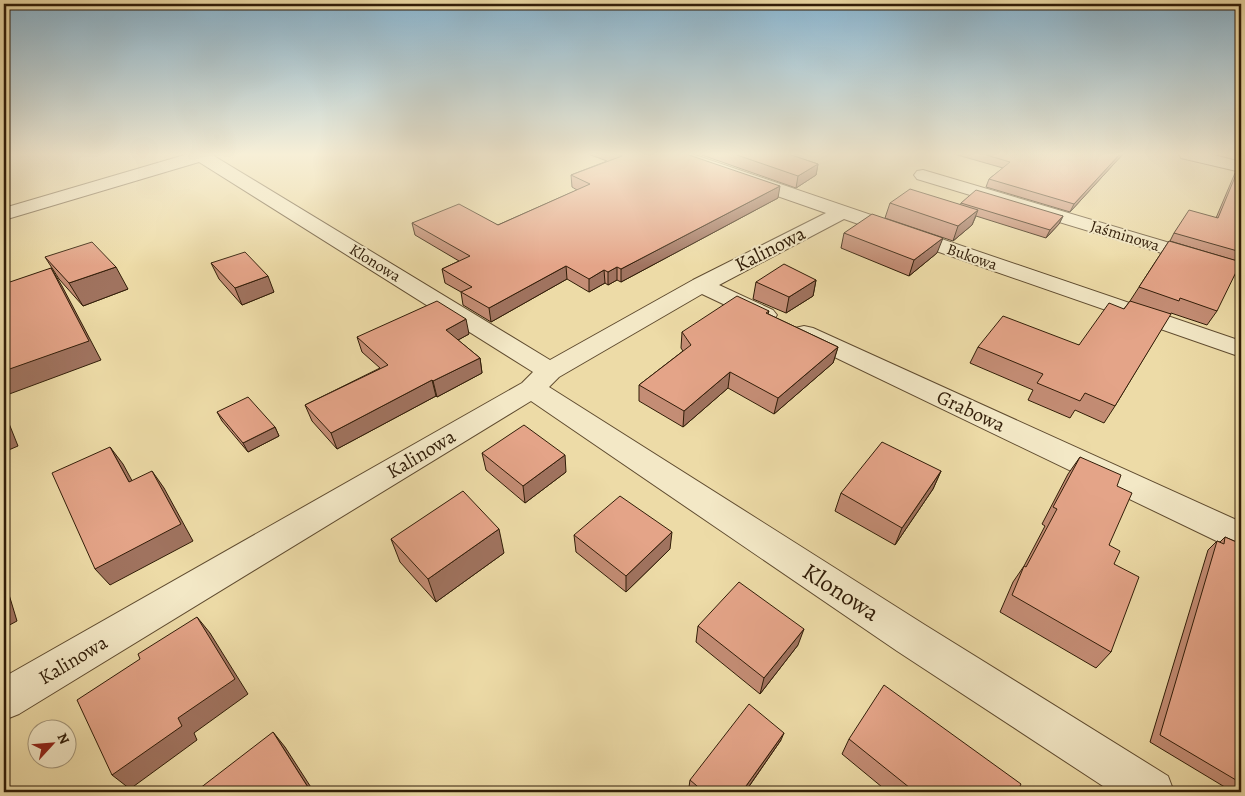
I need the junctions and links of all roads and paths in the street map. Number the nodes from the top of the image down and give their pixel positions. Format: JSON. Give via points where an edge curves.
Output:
{"nodes":[{"id":1,"x":81,"y":191,"type":"edge"},
{"id":2,"x":258,"y":191,"type":"edge"},
{"id":3,"x":779,"y":191,"type":"edge"},
{"id":4,"x":980,"y":191,"type":"edge"},
{"id":5,"x":841,"y":213,"type":"junction"},
{"id":6,"x":4,"y":214,"type":"edge"},
{"id":7,"x":1241,"y":270,"type":"edge"},
{"id":8,"x":701,"y":285,"type":"junction"},
{"id":9,"x":1241,"y":349,"type":"edge"},
{"id":10,"x":541,"y":380,"type":"junction"},
{"id":11,"x":1241,"y":537,"type":"edge"},
{"id":12,"x":4,"y":700,"type":"edge"},
{"id":13,"x":1152,"y":792,"type":"edge"}],
"edges":[{"from":1,"to":6,"type":"street"},
{"from":2,"to":10,"type":"street","name":"Klonowa"},
{"from":3,"to":5,"type":"street","name":"Bukowa"},
{"from":4,"to":7,"type":"street","name":"Jaśminowa"},
{"from":5,"to":8,"type":"street","name":"Kalinowa"},
{"from":5,"to":9,"type":"street","name":"Bukowa"},
{"from":8,"to":10,"type":"street","name":"Kalinowa"},
{"from":8,"to":11,"type":"street","name":"Grabowa"},
{"from":10,"to":12,"type":"street","name":"Kalinowa"},
{"from":10,"to":13,"type":"street","name":"Klonowa","via":[[912,638]]}]}
